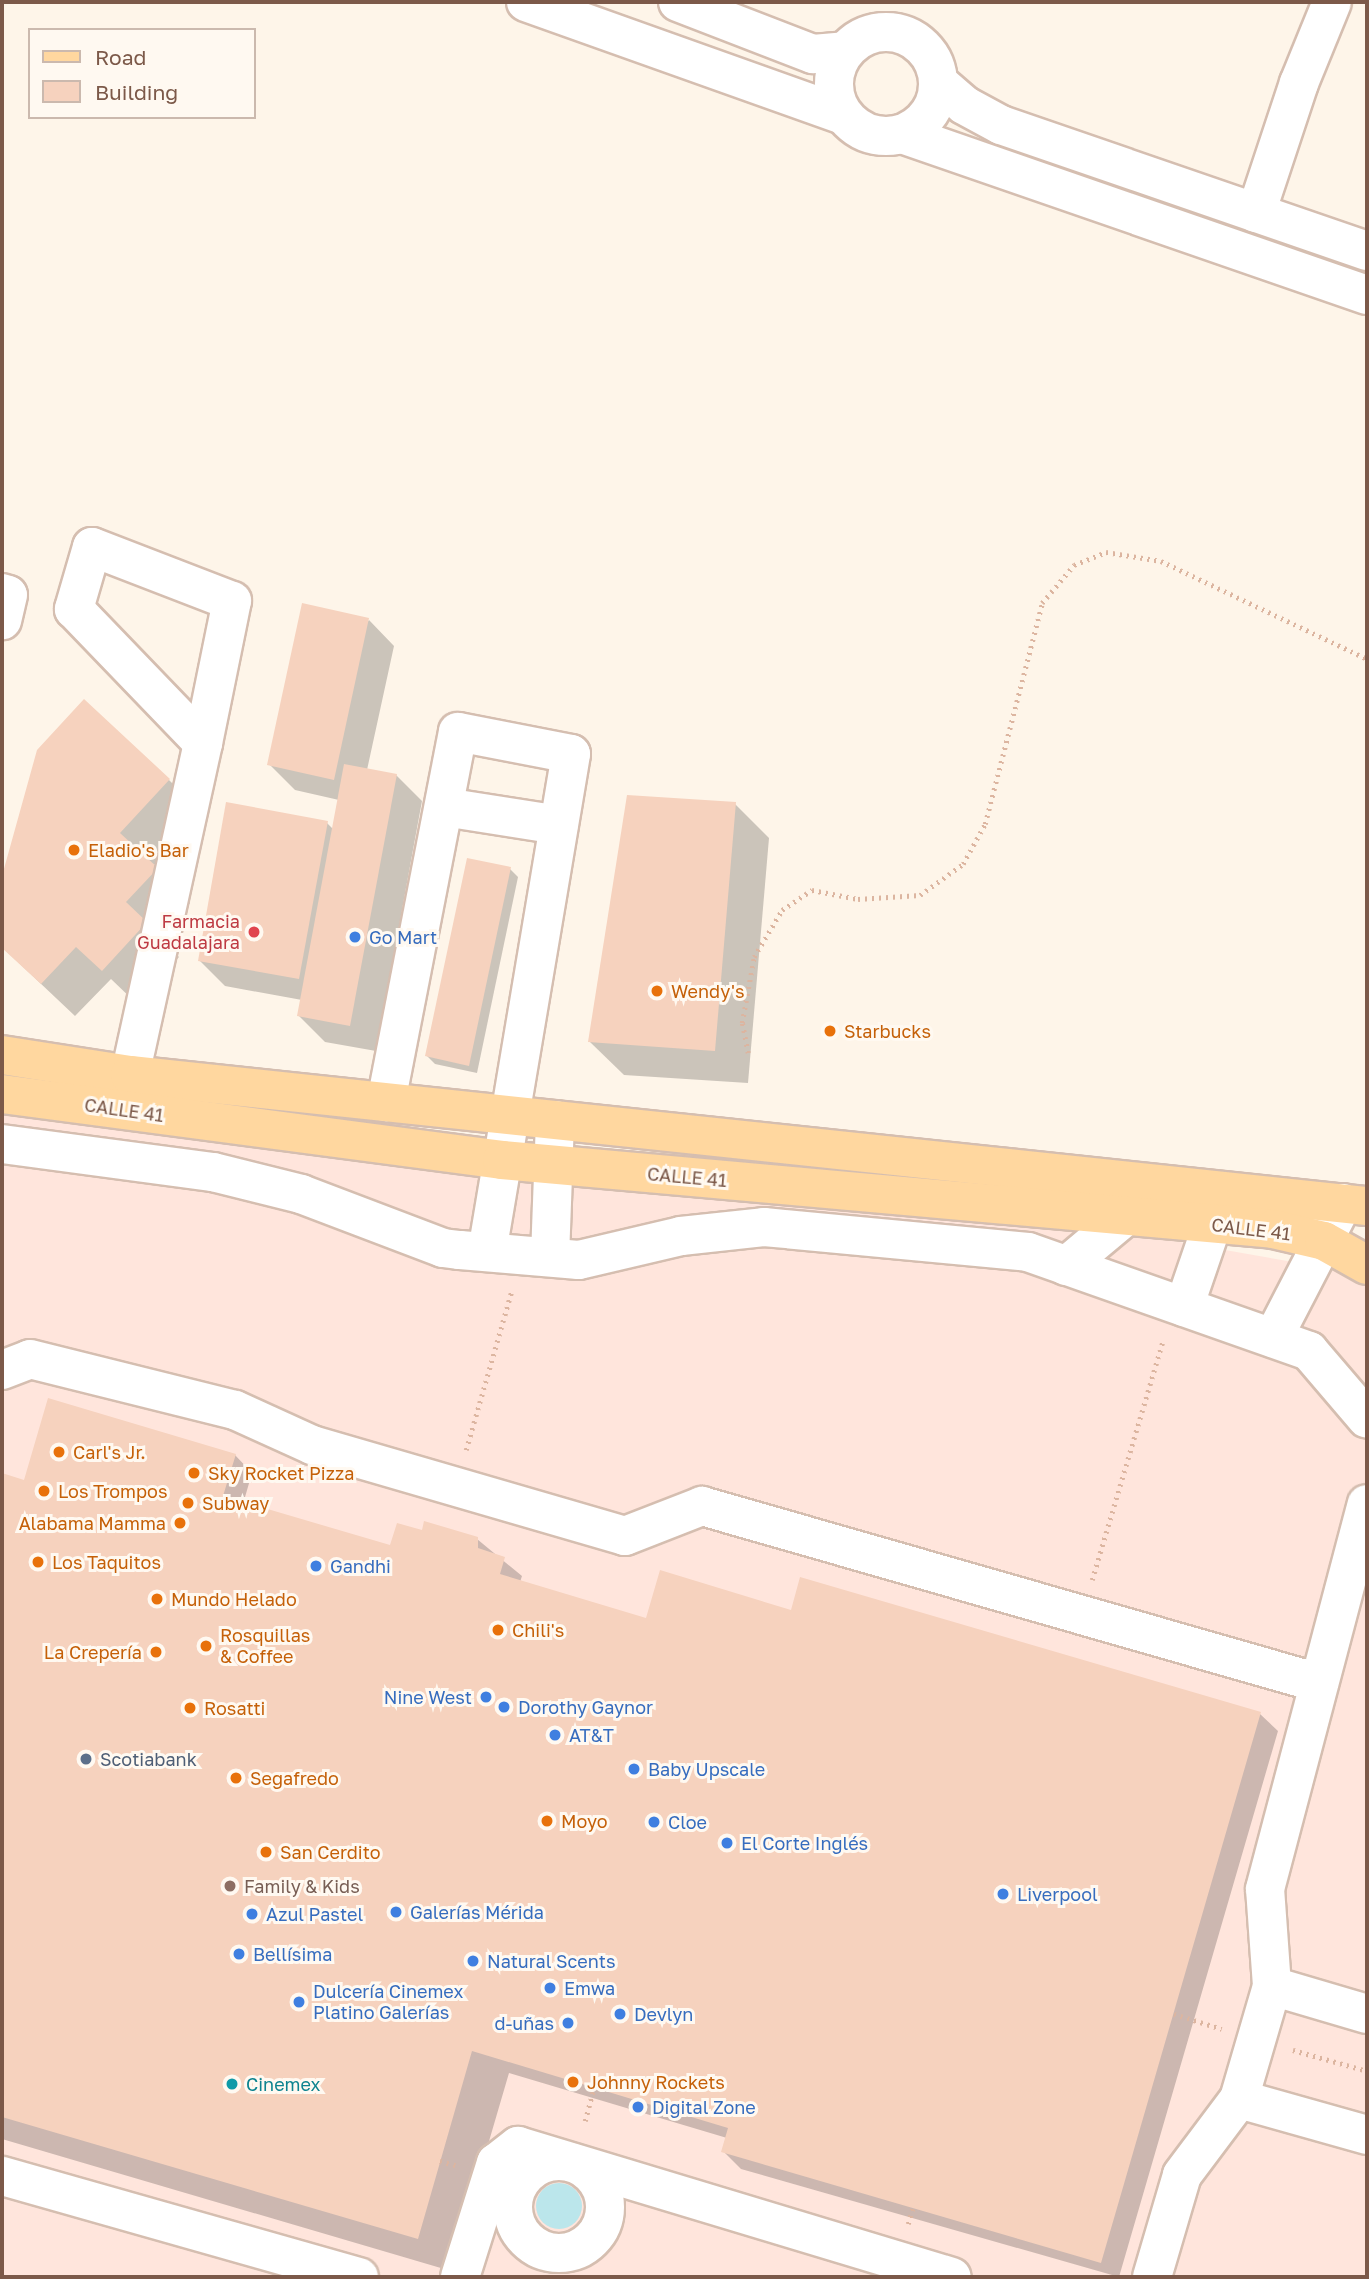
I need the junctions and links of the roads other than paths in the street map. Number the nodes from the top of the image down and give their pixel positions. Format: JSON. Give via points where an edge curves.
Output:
{"nodes":[{"id":1,"x":526,"y":2,"type":"edge"},
{"id":2,"x":678,"y":2,"type":"edge"},
{"id":3,"x":1332,"y":2,"type":"edge"},
{"id":4,"x":845,"y":51,"type":"junction"},
{"id":5,"x":939,"y":83,"type":"junction"},
{"id":6,"x":844,"y":115,"type":"junction"},
{"id":7,"x":902,"y":134,"type":"junction"},
{"id":8,"x":1256,"y":213,"type":"junction"},
{"id":9,"x":1367,"y":251,"type":"edge"},
{"id":10,"x":1367,"y":295,"type":"edge"},
{"id":11,"x":2,"y":593,"type":"edge"},
{"id":12,"x":2,"y":620,"type":"edge"},
{"id":13,"x":203,"y":743,"type":"junction"},
{"id":14,"x":444,"y":807,"type":"junction"},
{"id":15,"x":559,"y":825,"type":"junction"},
{"id":16,"x":2,"y":1055,"type":"edge"},
{"id":17,"x":130,"y":1075,"type":"junction"},
{"id":18,"x":2,"y":1094,"type":"edge"},
{"id":19,"x":386,"y":1102,"type":"junction"},
{"id":20,"x":510,"y":1115,"type":"junction"},
{"id":21,"x":555,"y":1120,"type":"junction"},
{"id":22,"x":2,"y":1144,"type":"edge"},
{"id":23,"x":502,"y":1160,"type":"junction"},
{"id":24,"x":554,"y":1164,"type":"junction"},
{"id":25,"x":1165,"y":1184,"type":"junction"},
{"id":26,"x":1355,"y":1204,"type":"edge"},
{"id":27,"x":1218,"y":1207,"type":"junction"},
{"id":28,"x":1126,"y":1216,"type":"junction"},
{"id":29,"x":1324,"y":1241,"type":"junction"},
{"id":30,"x":487,"y":1252,"type":"junction"},
{"id":31,"x":550,"y":1257,"type":"junction"},
{"id":32,"x":1367,"y":1265,"type":"edge"},
{"id":33,"x":1066,"y":1266,"type":"junction"},
{"id":34,"x":1176,"y":1316,"type":"junction"},
{"id":35,"x":1273,"y":1338,"type":"junction"},
{"id":36,"x":2,"y":1370,"type":"edge"},
{"id":37,"x":1367,"y":1419,"type":"edge"},
{"id":38,"x":1367,"y":1504,"type":"edge"},
{"id":39,"x":1320,"y":1683,"type":"junction"},
{"id":40,"x":1272,"y":1986,"type":"junction"},
{"id":41,"x":1367,"y":2014,"type":"edge"},
{"id":42,"x":1240,"y":2099,"type":"junction"},
{"id":43,"x":1367,"y":2135,"type":"edge"},
{"id":44,"x":572,"y":2163,"type":"junction"},
{"id":45,"x":2,"y":2176,"type":"edge"},
{"id":46,"x":667,"y":2192,"type":"junction"},
{"id":47,"x":604,"y":2215,"type":"junction"},
{"id":48,"x":359,"y":2277,"type":"edge"},
{"id":49,"x":460,"y":2277,"type":"edge"},
{"id":50,"x":952,"y":2277,"type":"edge"},
{"id":51,"x":1152,"y":2277,"type":"edge"}],
"edges":[{"from":1,"to":6,"type":"street"},
{"from":2,"to":4,"type":"street","via":[[813,54]]},
{"from":3,"to":8,"type":"street","via":[[1298,83]]},
{"from":4,"to":5,"type":"street","via":[[876,33],[903,36],[925,50]]},
{"from":4,"to":6,"type":"street","via":[[834,83]]},
{"from":5,"to":7,"type":"street","via":[[929,115]]},
{"from":5,"to":8,"type":"street","via":[[964,105],[1000,125]]},
{"from":6,"to":7,"type":"street","via":[[870,134]]},
{"from":7,"to":10,"type":"street"},
{"from":8,"to":9,"type":"street"},
{"from":11,"to":12,"type":"street","via":[[8,595]]},
{"from":13,"to":13,"type":"street","via":[[232,601],[92,547],[74,609]]},
{"from":13,"to":17,"type":"street"},
{"from":14,"to":15,"type":"street"},
{"from":14,"to":15,"type":"street","via":[[458,732],[571,754]]},
{"from":14,"to":19,"type":"street"},
{"from":15,"to":20,"type":"street"},
{"from":16,"to":17,"type":"main road","name":"CALLE 41"},
{"from":17,"to":19,"type":"main road","name":"CALLE 41"},
{"from":18,"to":23,"type":"main road","name":"CALLE 41"},
{"from":19,"to":20,"type":"main road","name":"CALLE 41"},
{"from":20,"to":21,"type":"main road","name":"CALLE 41"},
{"from":20,"to":23,"type":"street"},
{"from":21,"to":24,"type":"street"},
{"from":21,"to":25,"type":"main road","name":"CALLE 41"},
{"from":22,"to":30,"type":"street","via":[[213,1172],[301,1194],[443,1248]]},
{"from":23,"to":24,"type":"main road","name":"CALLE 41"},
{"from":23,"to":30,"type":"street"},
{"from":24,"to":28,"type":"main road","name":"CALLE 41"},
{"from":24,"to":31,"type":"street"},
{"from":25,"to":27,"type":"main road","name":"CALLE 41"},
{"from":25,"to":28,"type":"street"},
{"from":26,"to":27,"type":"main road","name":"CALLE 41"},
{"from":26,"to":29,"type":"street"},
{"from":27,"to":28,"type":"main road","name":"CALLE 41"},
{"from":27,"to":29,"type":"main road","name":"CALLE 41","via":[[1273,1229]]},
{"from":27,"to":34,"type":"street"},
{"from":28,"to":33,"type":"street"},
{"from":29,"to":32,"type":"main road","name":"CALLE 41"},
{"from":29,"to":35,"type":"street"},
{"from":30,"to":31,"type":"street"},
{"from":31,"to":33,"type":"street","via":[[579,1260],[681,1236],[764,1227],[1028,1252]]},
{"from":33,"to":34,"type":"street"},
{"from":34,"to":35,"type":"street"},
{"from":35,"to":37,"type":"street","via":[[1308,1351]]},
{"from":36,"to":39,"type":"street","via":[[30,1359],[235,1410],[312,1444],[625,1536],[702,1506]]},
{"from":38,"to":39,"type":"street"},
{"from":39,"to":40,"type":"street","via":[[1265,1889]]},
{"from":40,"to":41,"type":"street"},
{"from":40,"to":42,"type":"street"},
{"from":42,"to":43,"type":"street"},
{"from":42,"to":51,"type":"street","via":[[1182,2175]]},
{"from":44,"to":46,"type":"street"},
{"from":44,"to":47,"type":"street","via":[[596,2179],[603,2192]]},
{"from":44,"to":47,"type":"street","via":[[541,2164],[519,2183],[513,2213],[517,2227],[536,2248],[560,2254],[586,2245],[597,2235]]},
{"from":44,"to":49,"type":"street","via":[[518,2146],[496,2163]]},
{"from":45,"to":48,"type":"street"},
{"from":46,"to":47,"type":"street"},
{"from":46,"to":50,"type":"street"}]}
